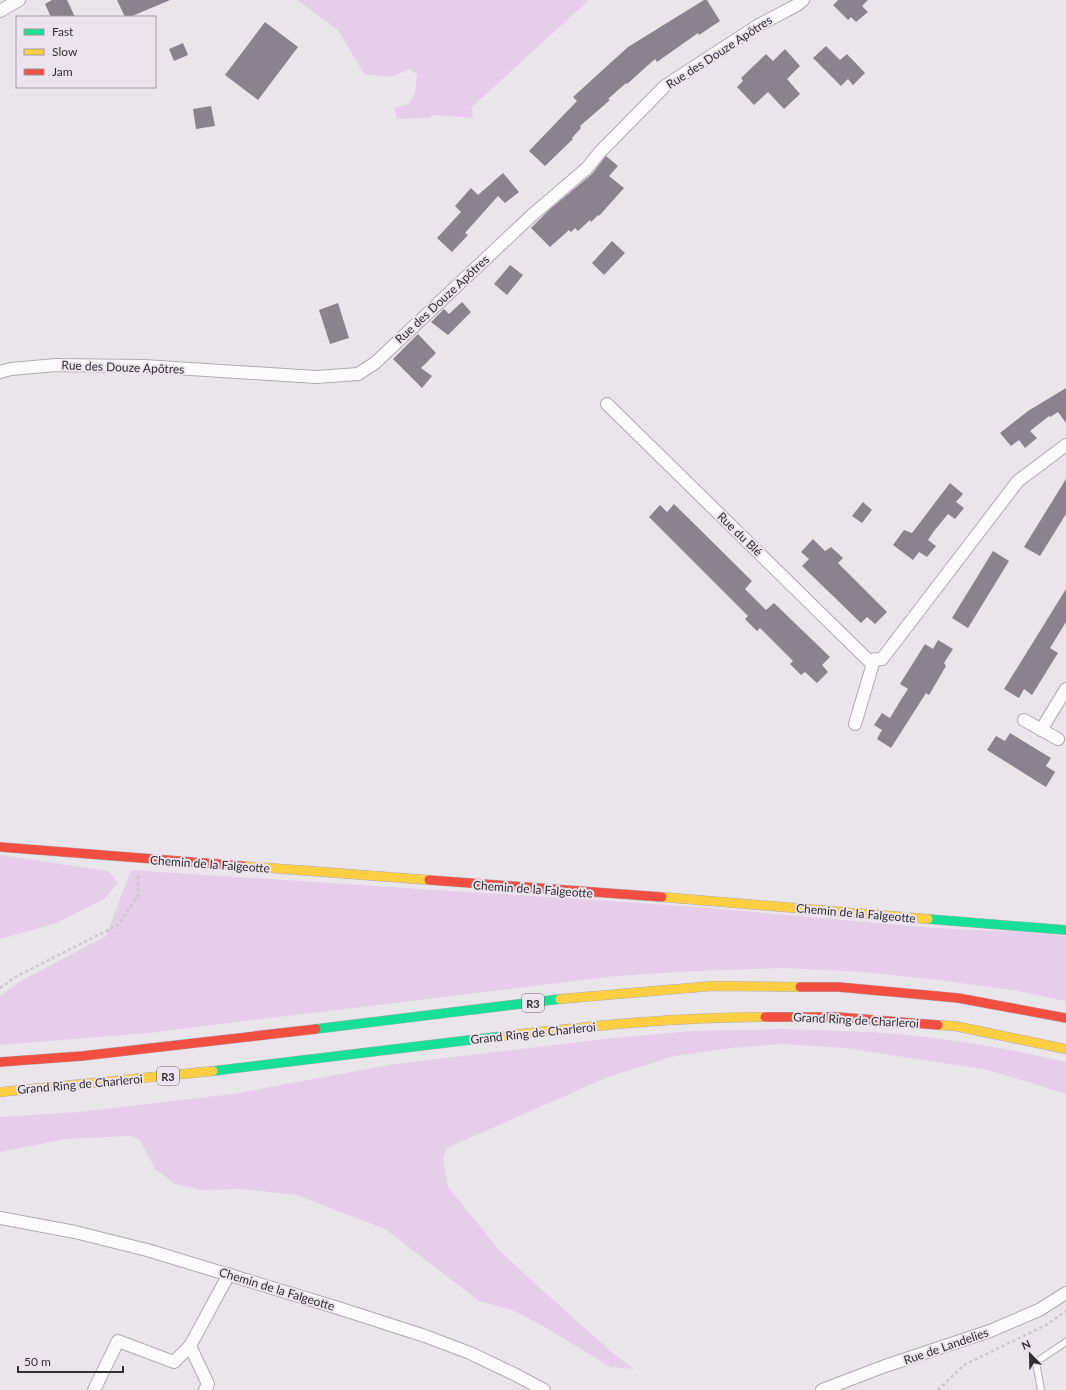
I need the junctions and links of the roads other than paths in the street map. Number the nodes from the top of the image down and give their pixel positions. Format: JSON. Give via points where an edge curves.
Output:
{"nodes":[{"id":1,"x":19,"y":0,"type":"edge"},
{"id":2,"x":803,"y":0,"type":"edge"},
{"id":3,"x":0,"y":11,"type":"edge"},
{"id":4,"x":0,"y":372,"type":"edge"},
{"id":5,"x":607,"y":404,"type":"dead end"},
{"id":6,"x":1066,"y":445,"type":"edge"},
{"id":7,"x":874,"y":660,"type":"junction"},
{"id":8,"x":1066,"y":689,"type":"edge"},
{"id":9,"x":1024,"y":720,"type":"dead end"},
{"id":10,"x":855,"y":724,"type":"dead end"},
{"id":11,"x":1041,"y":730,"type":"junction"},
{"id":12,"x":1058,"y":739,"type":"dead end"},
{"id":13,"x":0,"y":847,"type":"edge"},
{"id":14,"x":1066,"y":930,"type":"edge"},
{"id":15,"x":1066,"y":1018,"type":"edge"},
{"id":16,"x":1066,"y":1049,"type":"edge"},
{"id":17,"x":0,"y":1062,"type":"edge"},
{"id":18,"x":0,"y":1092,"type":"edge"},
{"id":19,"x":0,"y":1218,"type":"edge"},
{"id":20,"x":229,"y":1274,"type":"junction"},
{"id":21,"x":1066,"y":1293,"type":"edge"},
{"id":22,"x":1066,"y":1342,"type":"edge"},
{"id":23,"x":190,"y":1346,"type":"junction"},
{"id":24,"x":94,"y":1390,"type":"edge"},
{"id":25,"x":205,"y":1390,"type":"edge"},
{"id":26,"x":544,"y":1390,"type":"edge"},
{"id":27,"x":822,"y":1390,"type":"edge"},
{"id":28,"x":1042,"y":1390,"type":"edge"}],
"edges":[{"from":1,"to":3,"type":"street"},
{"from":2,"to":4,"type":"street","name":"Rue des Douze Apôtres","via":[[757,26],[665,86],[587,168],[531,216],[375,363],[358,374],[316,377],[144,366],[56,365]]},
{"from":5,"to":7,"type":"street","name":"Rue du Blé","via":[[868,660]]},
{"from":6,"to":7,"type":"street","via":[[1018,481],[882,659]]},
{"from":7,"to":10,"type":"street"},
{"from":8,"to":11,"type":"street"},
{"from":9,"to":11,"type":"street"},
{"from":11,"to":12,"type":"street"},
{"from":13,"to":14,"type":"main road","name":"Chemin de la Falgeotte"},
{"from":15,"to":17,"type":"main road","number":"R3","via":[[958,998],[839,987],[712,986],[580,997],[210,1042]]},
{"from":16,"to":18,"type":"main road","name":"Grand Ring de Charleroi","number":"R3","via":[[955,1026],[838,1017],[712,1017],[586,1026],[216,1071]]},
{"from":19,"to":20,"type":"street","name":"Chemin de la Falgeotte","via":[[75,1232]]},
{"from":20,"to":23,"type":"street"},
{"from":20,"to":26,"type":"street","name":"Chemin de la Falgeotte","via":[[425,1336],[470,1353]]},
{"from":21,"to":27,"type":"street","name":"Rue de Landelies","via":[[1039,1310],[990,1331]]},
{"from":22,"to":28,"type":"lane","via":[[1036,1362]]},
{"from":23,"to":24,"type":"street","via":[[174,1362],[118,1341]]},
{"from":23,"to":25,"type":"street","via":[[208,1384]]}]}
